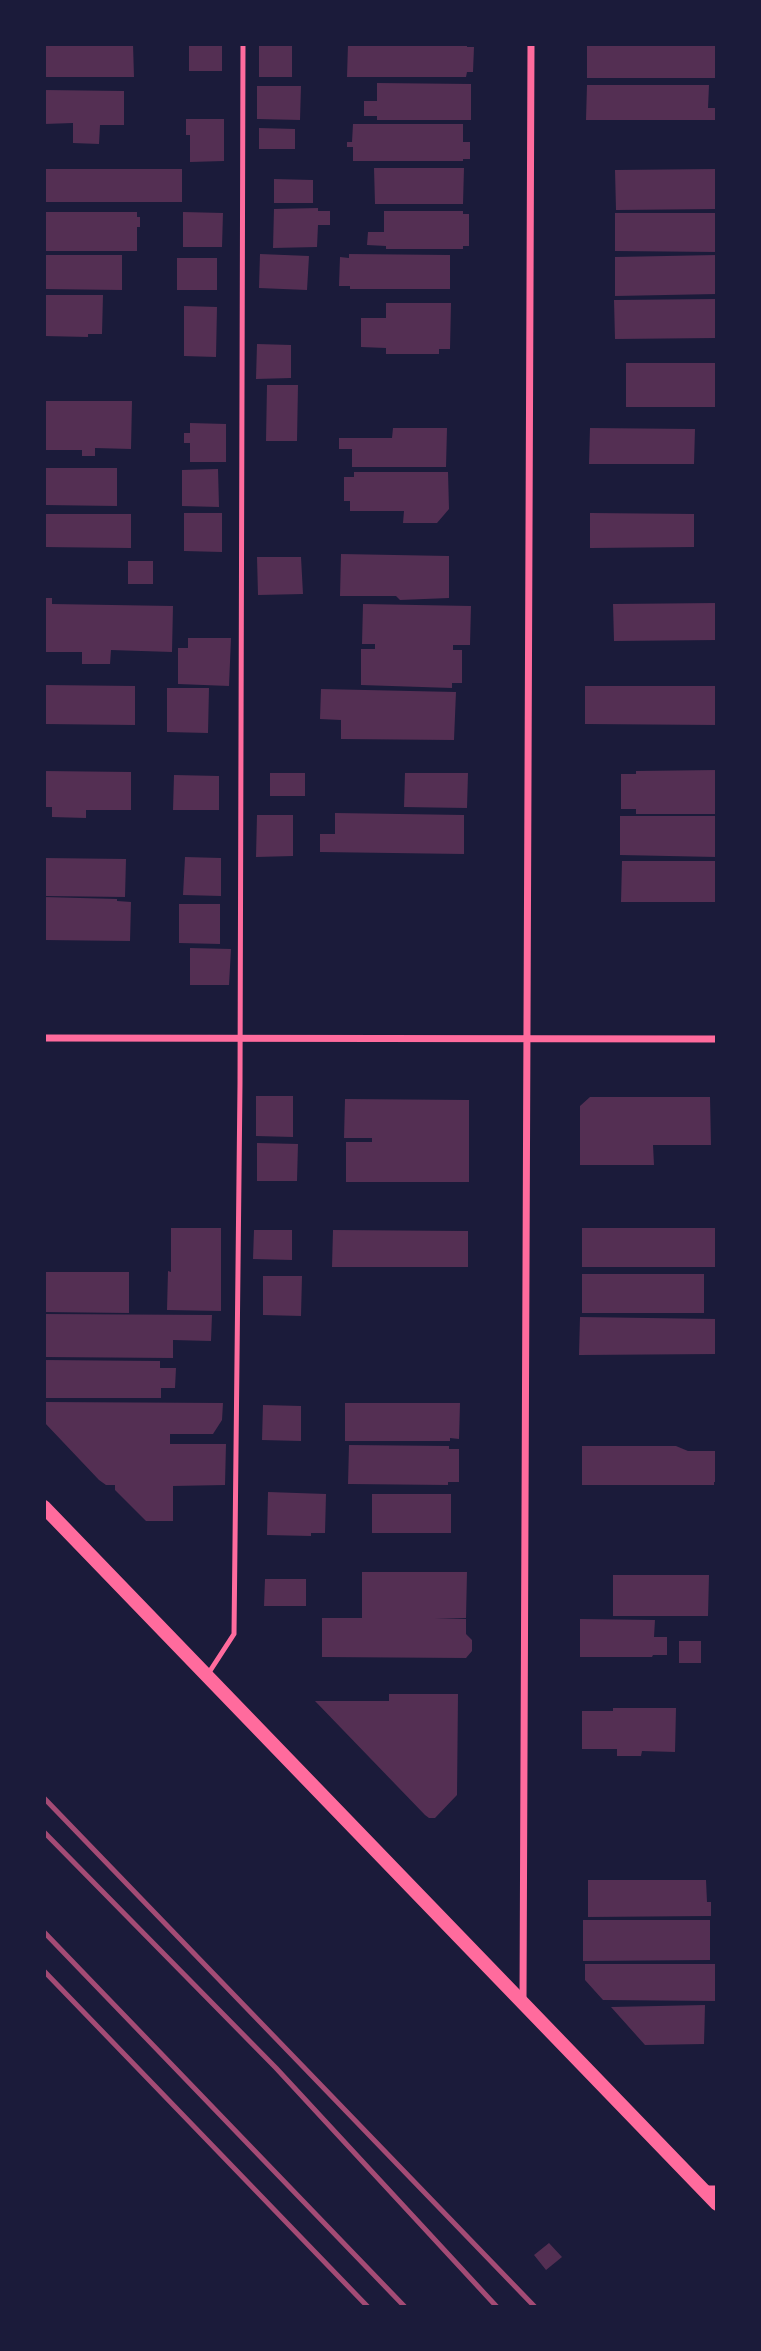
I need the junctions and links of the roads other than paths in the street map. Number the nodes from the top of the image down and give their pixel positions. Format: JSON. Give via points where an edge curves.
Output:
{"nodes":[{"id":1,"x":243,"y":44,"type":"edge"},
{"id":2,"x":531,"y":44,"type":"edge"},
{"id":3,"x":44,"y":1038,"type":"edge"},
{"id":4,"x":240,"y":1038,"type":"junction"},
{"id":5,"x":528,"y":1038,"type":"junction"},
{"id":6,"x":717,"y":1039,"type":"edge"},
{"id":7,"x":44,"y":1507,"type":"edge"},
{"id":8,"x":207,"y":1676,"type":"junction"},
{"id":9,"x":523,"y":2003,"type":"junction"},
{"id":10,"x":710,"y":2189,"type":"edge"},
{"id":11,"x":717,"y":2204,"type":"edge"}],
"edges":[{"from":1,"to":4,"type":"lane"},
{"from":2,"to":5,"type":"street"},
{"from":3,"to":4,"type":"street"},
{"from":4,"to":5,"type":"street"},
{"from":4,"to":8,"type":"lane","via":[[234,1634]]},
{"from":5,"to":6,"type":"street"},
{"from":5,"to":9,"type":"street"},
{"from":7,"to":8,"type":"main road"},
{"from":8,"to":9,"type":"main road"},
{"from":9,"to":10,"type":"main road"},
{"from":10,"to":11,"type":"main road"}]}
